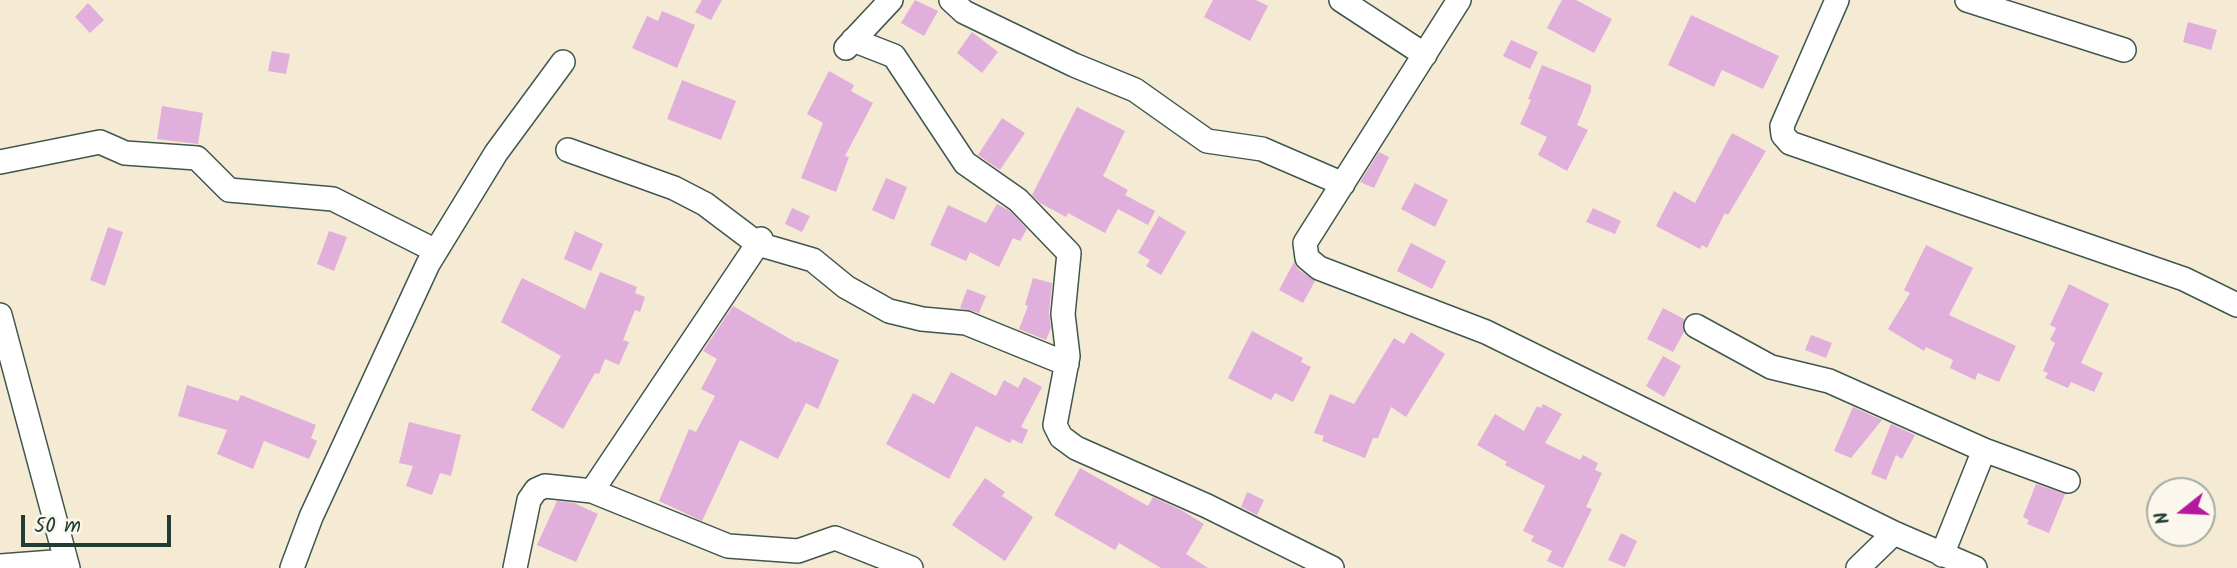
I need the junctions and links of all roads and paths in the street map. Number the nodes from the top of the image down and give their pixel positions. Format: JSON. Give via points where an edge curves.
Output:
{"nodes":[{"id":1,"x":891,"y":0,"type":"edge"},
{"id":2,"x":951,"y":0,"type":"edge"},
{"id":3,"x":1341,"y":0,"type":"edge"},
{"id":4,"x":1459,"y":0,"type":"edge"},
{"id":5,"x":1836,"y":0,"type":"edge"},
{"id":6,"x":1967,"y":0,"type":"edge"},
{"id":7,"x":2124,"y":50,"type":"dead end"},
{"id":8,"x":1425,"y":55,"type":"junction"},
{"id":9,"x":563,"y":62,"type":"dead end"},
{"id":10,"x":568,"y":150,"type":"dead end"},
{"id":11,"x":0,"y":162,"type":"edge"},
{"id":12,"x":1343,"y":184,"type":"junction"},
{"id":13,"x":759,"y":242,"type":"junction"},
{"id":14,"x":436,"y":251,"type":"junction"},
{"id":15,"x":2237,"y":305,"type":"edge"},
{"id":16,"x":0,"y":315,"type":"edge"},
{"id":17,"x":1696,"y":326,"type":"dead end"},
{"id":18,"x":6,"y":358,"type":"edge"},
{"id":19,"x":1067,"y":364,"type":"junction"},
{"id":20,"x":1984,"y":450,"type":"junction"},
{"id":21,"x":2068,"y":481,"type":"dead end"},
{"id":22,"x":592,"y":491,"type":"junction"},
{"id":23,"x":1894,"y":533,"type":"junction"},
{"id":24,"x":1942,"y":555,"type":"junction"},
{"id":25,"x":67,"y":564,"type":"edge"},
{"id":26,"x":0,"y":566,"type":"edge"},
{"id":27,"x":1328,"y":567,"type":"edge"},
{"id":28,"x":292,"y":568,"type":"edge"},
{"id":29,"x":515,"y":568,"type":"edge"},
{"id":30,"x":911,"y":568,"type":"edge"},
{"id":31,"x":1858,"y":568,"type":"edge"},
{"id":32,"x":1975,"y":568,"type":"edge"}],
"edges":[{"from":1,"to":19,"type":"street","via":[[849,44],[894,56],[965,163],[1018,200],[1069,253],[1063,314]]},
{"from":2,"to":12,"type":"street","via":[[964,12],[1135,90],[1207,142],[1262,149]]},
{"from":3,"to":8,"type":"street"},
{"from":4,"to":8,"type":"street"},
{"from":5,"to":15,"type":"street","via":[[1782,126],[1790,143],[2184,279]]},
{"from":6,"to":7,"type":"street"},
{"from":8,"to":12,"type":"street"},
{"from":9,"to":14,"type":"street","via":[[496,153]]},
{"from":10,"to":13,"type":"street","via":[[674,188]]},
{"from":11,"to":14,"type":"street","via":[[100,142],[125,153],[197,158],[229,190],[333,200]]},
{"from":12,"to":23,"type":"street","via":[[1305,243],[1307,258],[1319,268],[1486,332]]},
{"from":13,"to":19,"type":"street","via":[[813,260],[846,287],[889,311],[966,323]]},
{"from":13,"to":22,"type":"street"},
{"from":14,"to":28,"type":"street"},
{"from":16,"to":18,"type":"street"},
{"from":17,"to":20,"type":"street","via":[[1771,367],[1829,381]]},
{"from":18,"to":25,"type":"street"},
{"from":19,"to":27,"type":"street","via":[[1055,425],[1061,437]]},
{"from":20,"to":21,"type":"street"},
{"from":20,"to":24,"type":"street"},
{"from":22,"to":29,"type":"street","via":[[545,486],[536,490],[529,500]]},
{"from":22,"to":30,"type":"street","via":[[729,546],[798,551],[835,538]]},
{"from":23,"to":24,"type":"street"},
{"from":23,"to":31,"type":"street"},
{"from":24,"to":32,"type":"street"},
{"from":25,"to":26,"type":"street"}]}
